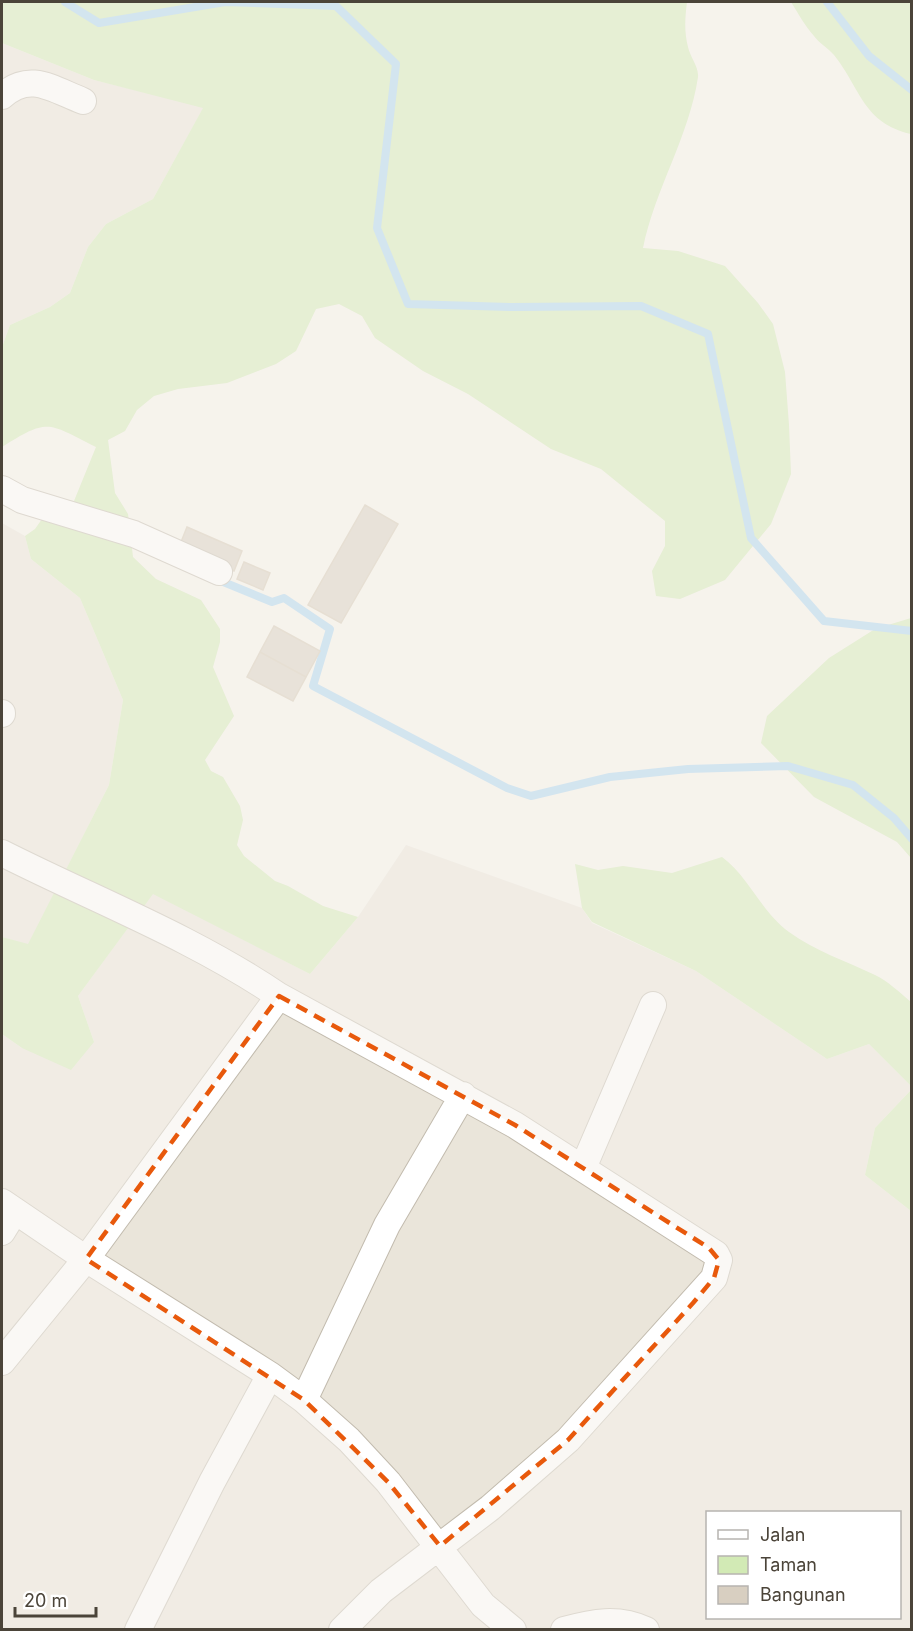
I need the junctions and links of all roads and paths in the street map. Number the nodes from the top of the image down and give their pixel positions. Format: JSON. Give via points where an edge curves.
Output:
{"nodes":[{"id":1,"x":2,"y":96,"type":"edge"},
{"id":2,"x":83,"y":101,"type":"dead end"},
{"id":3,"x":2,"y":489,"type":"edge"},
{"id":4,"x":219,"y":572,"type":"dead end"},
{"id":5,"x":2,"y":853,"type":"edge"},
{"id":6,"x":279,"y":996,"type":"junction"},
{"id":7,"x":653,"y":1005,"type":"dead end"},
{"id":8,"x":463,"y":1095,"type":"junction"},
{"id":9,"x":583,"y":1168,"type":"junction"},
{"id":10,"x":6,"y":1215,"type":"edge"},
{"id":11,"x":86,"y":1259,"type":"junction"},
{"id":12,"x":2,"y":1362,"type":"edge"},
{"id":13,"x":270,"y":1375,"type":"junction"},
{"id":14,"x":304,"y":1400,"type":"junction"},
{"id":15,"x":440,"y":1546,"type":"junction"},
{"id":16,"x":138,"y":1629,"type":"edge"},
{"id":17,"x":342,"y":1629,"type":"edge"},
{"id":18,"x":513,"y":1629,"type":"edge"},
{"id":19,"x":564,"y":1629,"type":"edge"},
{"id":20,"x":646,"y":1629,"type":"edge"}],
"edges":[{"from":1,"to":2,"type":"street","via":[[15,84],[34,82]]},
{"from":3,"to":4,"type":"street","via":[[22,500],[134,534]]},
{"from":5,"to":6,"type":"street","via":[[181,937]]},
{"from":6,"to":8,"type":"street"},
{"from":6,"to":11,"type":"street"},
{"from":7,"to":9,"type":"street"},
{"from":8,"to":9,"type":"street"},
{"from":8,"to":14,"type":"street","via":[[387,1226]]},
{"from":9,"to":15,"type":"street","via":[[710,1248],[719,1266],[693,1303],[568,1440]]},
{"from":10,"to":11,"type":"street"},
{"from":11,"to":12,"type":"street"},
{"from":11,"to":13,"type":"street"},
{"from":13,"to":14,"type":"street"},
{"from":13,"to":16,"type":"street"},
{"from":14,"to":15,"type":"street","via":[[365,1456]]},
{"from":15,"to":17,"type":"street","via":[[381,1591]]},
{"from":15,"to":18,"type":"street","via":[[483,1605]]},
{"from":19,"to":20,"type":"street","via":[[615,1621]]}]}
